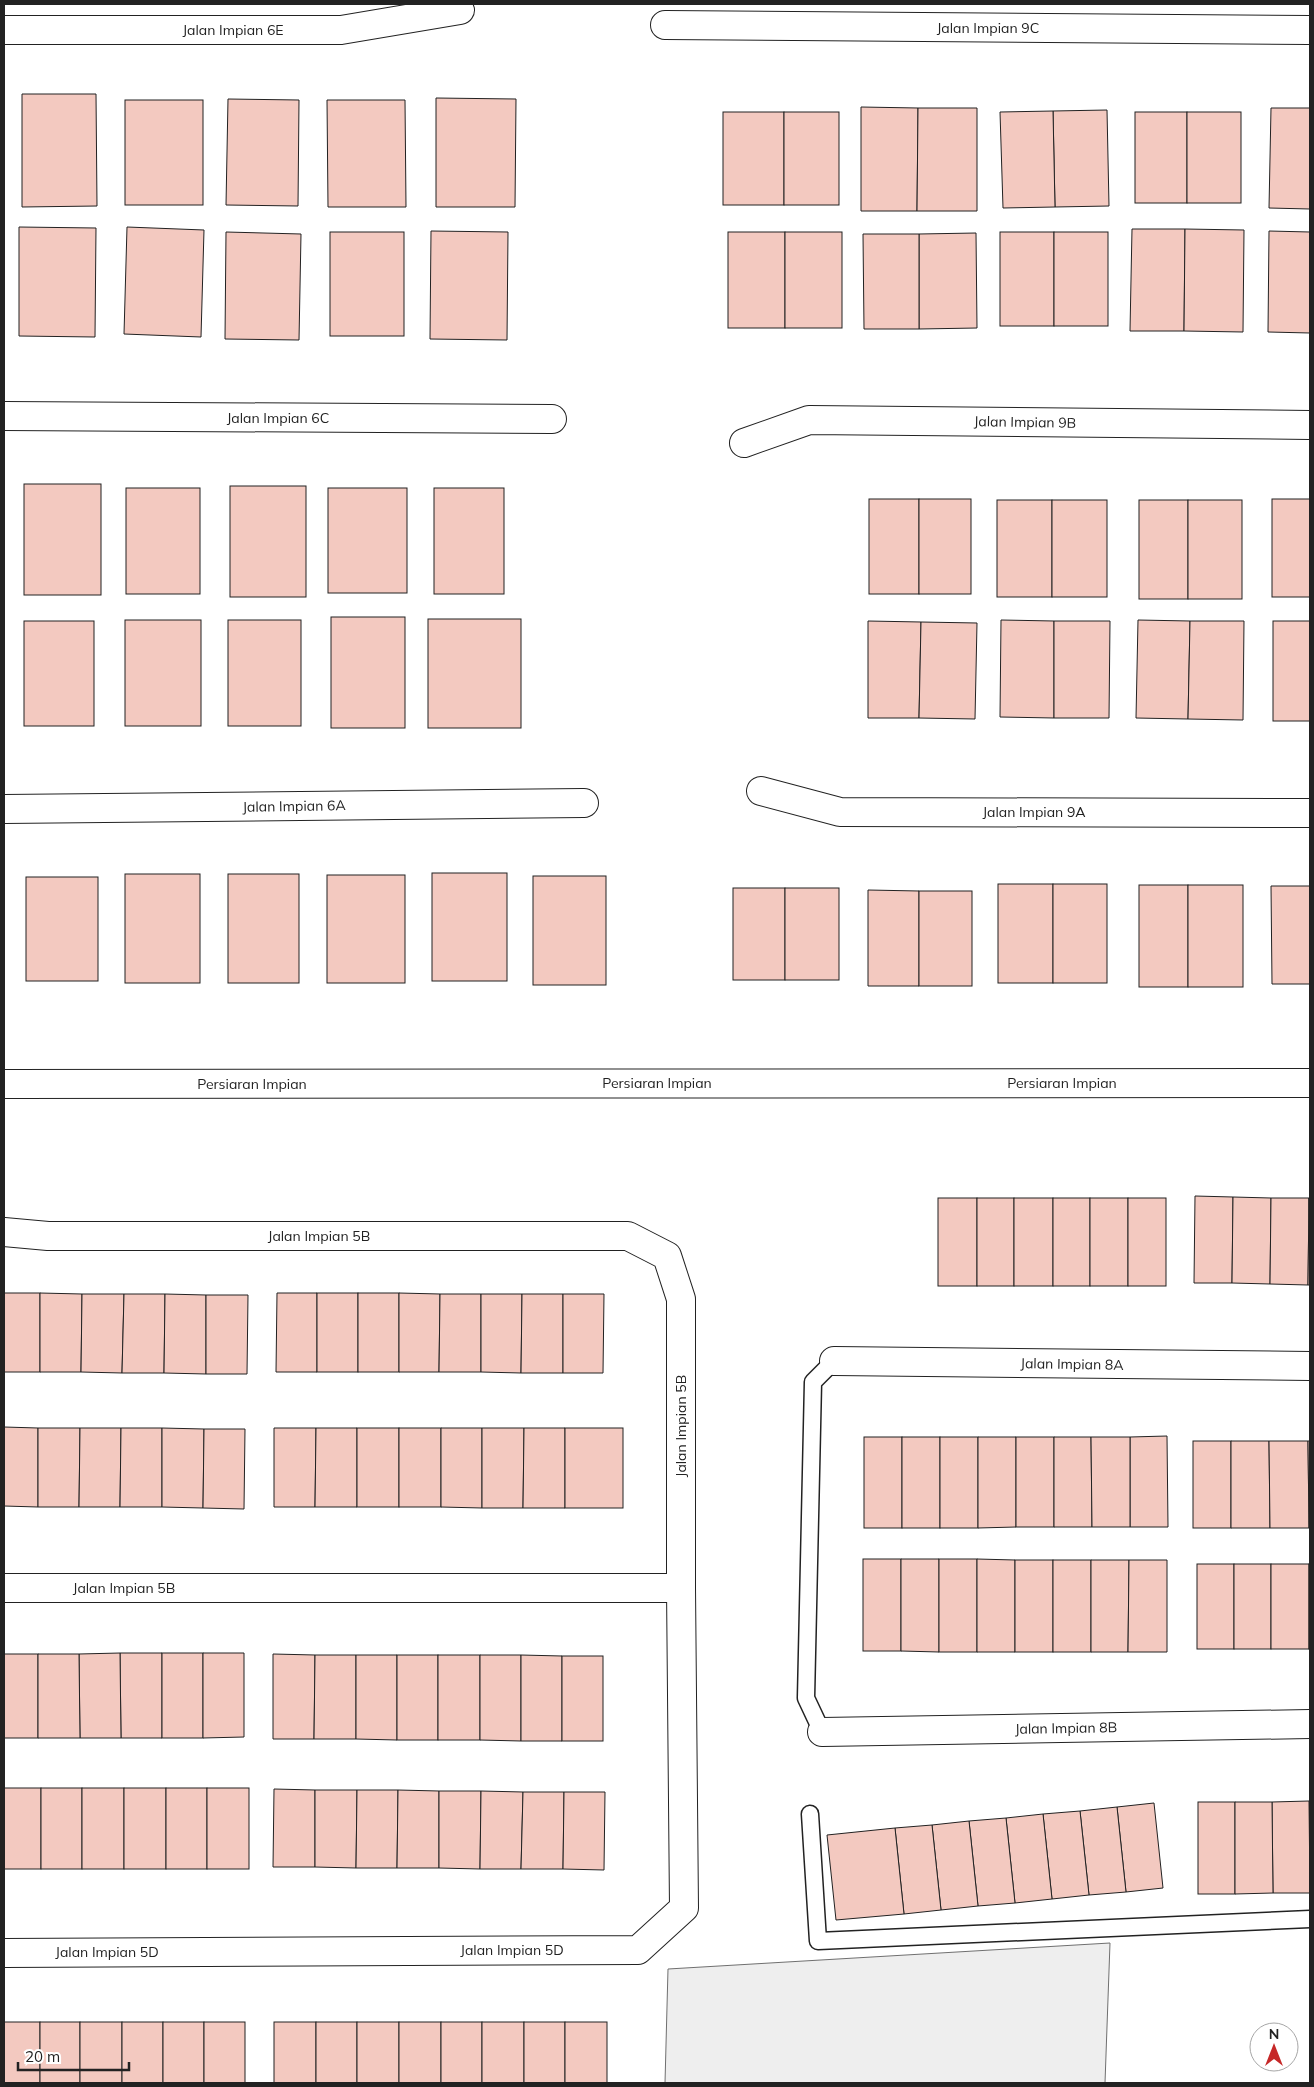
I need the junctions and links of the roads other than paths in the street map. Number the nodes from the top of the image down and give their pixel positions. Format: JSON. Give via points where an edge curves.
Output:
{"nodes":[{"id":1,"x":460,"y":10,"type":"dead end"},
{"id":2,"x":665,"y":25,"type":"dead end"},
{"id":3,"x":4,"y":30,"type":"edge"},
{"id":4,"x":1310,"y":30,"type":"edge"},
{"id":5,"x":4,"y":416,"type":"edge"},
{"id":6,"x":552,"y":420,"type":"dead end"},
{"id":7,"x":1310,"y":425,"type":"edge"},
{"id":8,"x":744,"y":443,"type":"dead end"},
{"id":9,"x":761,"y":791,"type":"dead end"},
{"id":10,"x":584,"y":803,"type":"dead end"},
{"id":11,"x":4,"y":809,"type":"edge"},
{"id":12,"x":1310,"y":813,"type":"edge"},
{"id":13,"x":1310,"y":1083,"type":"edge"},
{"id":14,"x":4,"y":1084,"type":"edge"},
{"id":15,"x":4,"y":1232,"type":"edge"},
{"id":16,"x":834,"y":1361,"type":"joint"},
{"id":17,"x":1310,"y":1366,"type":"edge"},
{"id":18,"x":4,"y":1588,"type":"edge"},
{"id":19,"x":681,"y":1588,"type":"junction"},
{"id":20,"x":1310,"y":1724,"type":"edge"},
{"id":21,"x":822,"y":1732,"type":"joint"},
{"id":22,"x":810,"y":1814,"type":"dead end"},
{"id":23,"x":1310,"y":1920,"type":"edge"},
{"id":24,"x":4,"y":1953,"type":"edge"}],
"edges":[{"from":1,"to":3,"type":"street","name":"Jalan Impian 6E","via":[[341,30]]},
{"from":2,"to":4,"type":"street","name":"Jalan Impian 9C"},
{"from":5,"to":6,"type":"street","name":"Jalan Impian 6C"},
{"from":7,"to":8,"type":"street","name":"Jalan Impian 9B","via":[[809,420]]},
{"from":9,"to":12,"type":"street","name":"Jalan Impian 9A","via":[[840,812]]},
{"from":10,"to":11,"type":"street","name":"Jalan Impian 6A"},
{"from":13,"to":14,"type":"street","name":"Persiaran Impian"},
{"from":15,"to":19,"type":"street","name":"Jalan Impian 5B","via":[[48,1236],[628,1236],[667,1256],[681,1299]]},
{"from":16,"to":17,"type":"street","name":"Jalan Impian 8A"},
{"from":16,"to":21,"type":"lane","via":[[813,1382],[806,1698]]},
{"from":18,"to":19,"type":"street","name":"Jalan Impian 5B"},
{"from":19,"to":24,"type":"street","name":"Jalan Impian 5D","via":[[684,1908],[638,1950]]},
{"from":20,"to":21,"type":"street","name":"Jalan Impian 8B"},
{"from":22,"to":23,"type":"lane","via":[[818,1941]]}]}
